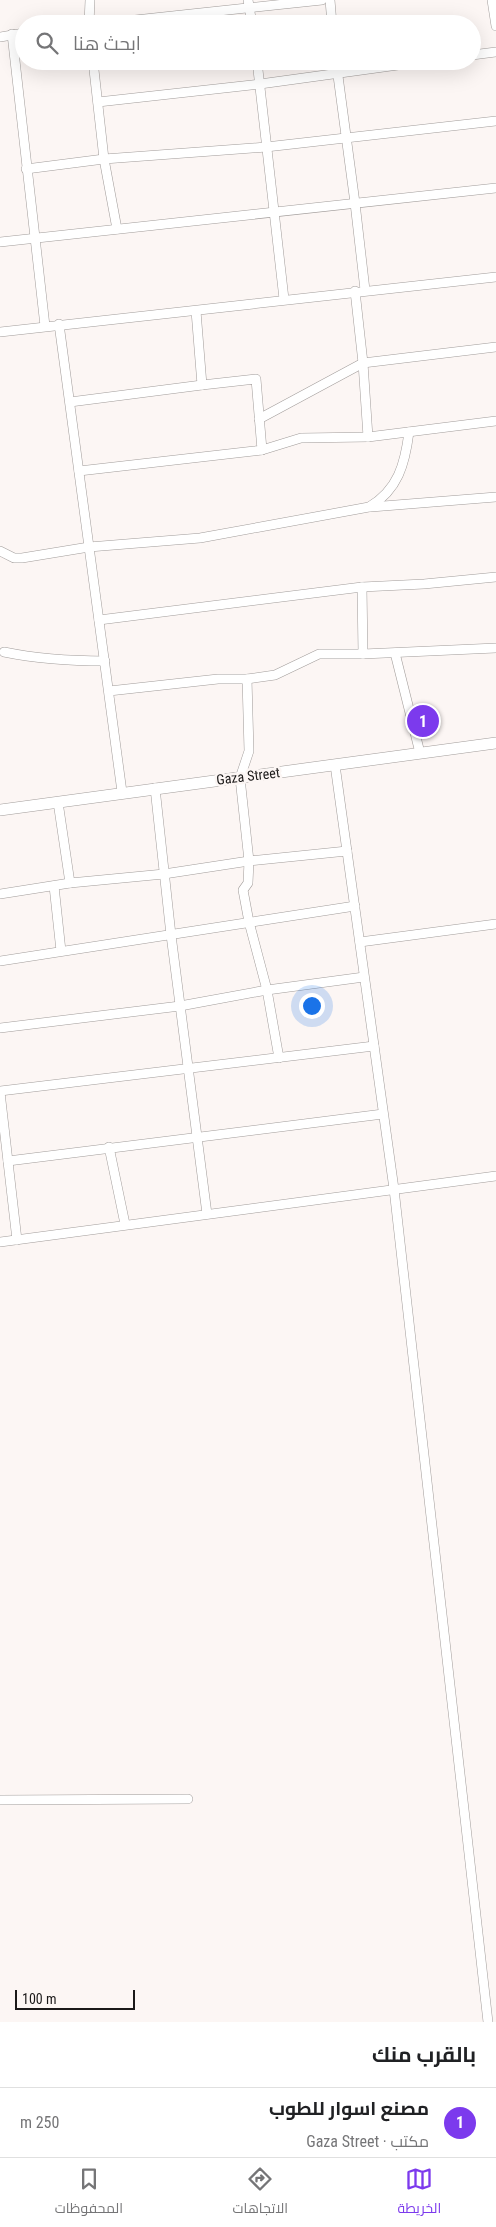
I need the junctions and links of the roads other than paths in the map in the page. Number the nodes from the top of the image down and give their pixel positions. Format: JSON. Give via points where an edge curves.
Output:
{"nodes":[{"id":1,"x":90,"y":0,"type":"edge"},
{"id":2,"x":322,"y":0,"type":"edge"},
{"id":3,"x":330,"y":0,"type":"edge"},
{"id":4,"x":492,"y":0,"type":"edge"},
{"id":5,"x":248,"y":3,"type":"edge"},
{"id":6,"x":89,"y":15,"type":"edge"},
{"id":7,"x":162,"y":15,"type":"edge"},
{"id":8,"x":331,"y":15,"type":"edge"},
{"id":9,"x":496,"y":26,"type":"edge"},
{"id":10,"x":12,"y":34,"type":"junction"},
{"id":11,"x":15,"y":34,"type":"edge"},
{"id":12,"x":0,"y":36,"type":"edge"},
{"id":13,"x":496,"y":52,"type":"edge"},
{"id":14,"x":481,"y":54,"type":"edge"},
{"id":15,"x":15,"y":63,"type":"edge"},
{"id":16,"x":16,"y":70,"type":"edge"},
{"id":17,"x":94,"y":70,"type":"edge"},
{"id":18,"x":258,"y":70,"type":"edge"},
{"id":19,"x":337,"y":70,"type":"edge"},
{"id":20,"x":365,"y":70,"type":"edge"},
{"id":21,"x":337,"y":74,"type":"junction"},
{"id":22,"x":260,"y":84,"type":"junction"},
{"id":23,"x":98,"y":102,"type":"junction"},
{"id":24,"x":496,"y":121,"type":"edge"},
{"id":25,"x":346,"y":138,"type":"junction"},
{"id":26,"x":266,"y":147,"type":"junction"},
{"id":27,"x":104,"y":159,"type":"junction"},
{"id":28,"x":26,"y":169,"type":"junction"},
{"id":29,"x":496,"y":188,"type":"edge"},
{"id":30,"x":356,"y":202,"type":"junction"},
{"id":31,"x":275,"y":211,"type":"junction"},
{"id":32,"x":117,"y":229,"type":"junction"},
{"id":33,"x":35,"y":238,"type":"junction"},
{"id":34,"x":0,"y":242,"type":"edge"},
{"id":35,"x":496,"y":276,"type":"edge"},
{"id":36,"x":365,"y":290,"type":"junction"},
{"id":37,"x":355,"y":292,"type":"junction"},
{"id":38,"x":284,"y":299,"type":"junction"},
{"id":39,"x":196,"y":311,"type":"junction"},
{"id":40,"x":59,"y":324,"type":"junction"},
{"id":41,"x":45,"y":326,"type":"junction"},
{"id":42,"x":0,"y":332,"type":"edge"},
{"id":43,"x":496,"y":347,"type":"edge"},
{"id":44,"x":363,"y":362,"type":"junction"},
{"id":45,"x":202,"y":385,"type":"junction"},
{"id":46,"x":70,"y":402,"type":"junction"},
{"id":47,"x":259,"y":419,"type":"junction"},
{"id":48,"x":496,"y":421,"type":"edge"},
{"id":49,"x":409,"y":432,"type":"junction"},
{"id":50,"x":368,"y":437,"type":"junction"},
{"id":51,"x":262,"y":450,"type":"junction"},
{"id":52,"x":79,"y":471,"type":"junction"},
{"id":53,"x":496,"y":497,"type":"edge"},
{"id":54,"x":369,"y":507,"type":"junction"},
{"id":55,"x":89,"y":547,"type":"junction"},
{"id":56,"x":0,"y":551,"type":"edge"},
{"id":57,"x":496,"y":577,"type":"edge"},
{"id":58,"x":362,"y":587,"type":"junction"},
{"id":59,"x":99,"y":620,"type":"junction"},
{"id":60,"x":496,"y":648,"type":"edge"},
{"id":61,"x":4,"y":652,"type":"dead end"},
{"id":62,"x":395,"y":653,"type":"junction"},
{"id":63,"x":363,"y":654,"type":"junction"},
{"id":64,"x":105,"y":661,"type":"junction"},
{"id":65,"x":247,"y":680,"type":"junction"},
{"id":66,"x":109,"y":691,"type":"junction"},
{"id":67,"x":496,"y":743,"type":"edge"},
{"id":68,"x":420,"y":753,"type":"junction"},
{"id":69,"x":335,"y":765,"type":"junction"},
{"id":70,"x":240,"y":778,"type":"junction"},
{"id":71,"x":155,"y":788,"type":"junction"},
{"id":72,"x":122,"y":792,"type":"junction"},
{"id":73,"x":58,"y":802,"type":"junction"},
{"id":74,"x":0,"y":810,"type":"edge"},
{"id":75,"x":347,"y":850,"type":"junction"},
{"id":76,"x":249,"y":861,"type":"junction"},
{"id":77,"x":164,"y":874,"type":"junction"},
{"id":78,"x":70,"y":883,"type":"junction"},
{"id":79,"x":54,"y":886,"type":"junction"},
{"id":80,"x":0,"y":894,"type":"edge"},
{"id":81,"x":355,"y":906,"type":"junction"},
{"id":82,"x":249,"y":922,"type":"junction"},
{"id":83,"x":496,"y":924,"type":"edge"},
{"id":84,"x":171,"y":934,"type":"junction"},
{"id":85,"x":360,"y":942,"type":"junction"},
{"id":86,"x":61,"y":951,"type":"junction"},
{"id":87,"x":0,"y":961,"type":"edge"},
{"id":88,"x":364,"y":977,"type":"junction"},
{"id":89,"x":267,"y":990,"type":"junction"},
{"id":90,"x":180,"y":1006,"type":"junction"},
{"id":91,"x":0,"y":1028,"type":"edge"},
{"id":92,"x":374,"y":1046,"type":"junction"},
{"id":93,"x":279,"y":1058,"type":"junction"},
{"id":94,"x":188,"y":1068,"type":"junction"},
{"id":95,"x":0,"y":1092,"type":"edge"},
{"id":96,"x":383,"y":1114,"type":"junction"},
{"id":97,"x":198,"y":1137,"type":"junction"},
{"id":98,"x":109,"y":1147,"type":"junction"},
{"id":99,"x":8,"y":1161,"type":"junction"},
{"id":100,"x":496,"y":1176,"type":"edge"},
{"id":101,"x":394,"y":1189,"type":"junction"},
{"id":102,"x":207,"y":1214,"type":"junction"},
{"id":103,"x":125,"y":1224,"type":"junction"},
{"id":104,"x":18,"y":1240,"type":"junction"},
{"id":105,"x":0,"y":1242,"type":"edge"},
{"id":106,"x":188,"y":1799,"type":"dead end"},
{"id":107,"x":0,"y":1800,"type":"edge"},
{"id":108,"x":496,"y":1999,"type":"edge"},
{"id":109,"x":486,"y":2000,"type":"junction"},
{"id":110,"x":488,"y":2022,"type":"edge"}],
"edges":[{"from":1,"to":6,"type":"street"},
{"from":2,"to":5,"type":"street"},
{"from":3,"to":8,"type":"street"},
{"from":4,"to":9,"type":"street"},
{"from":5,"to":7,"type":"street"},
{"from":10,"to":11,"type":"street"},
{"from":10,"to":12,"type":"street"},
{"from":10,"to":15,"type":"street"},
{"from":13,"to":14,"type":"street"},
{"from":16,"to":28,"type":"street"},
{"from":17,"to":23,"type":"street"},
{"from":18,"to":22,"type":"street"},
{"from":19,"to":21,"type":"street"},
{"from":20,"to":21,"type":"street"},
{"from":21,"to":22,"type":"street"},
{"from":21,"to":25,"type":"street"},
{"from":22,"to":23,"type":"street"},
{"from":22,"to":26,"type":"street"},
{"from":23,"to":27,"type":"street"},
{"from":24,"to":25,"type":"street"},
{"from":25,"to":26,"type":"street"},
{"from":25,"to":30,"type":"street"},
{"from":26,"to":27,"type":"street"},
{"from":26,"to":31,"type":"street"},
{"from":27,"to":28,"type":"street"},
{"from":27,"to":32,"type":"street"},
{"from":28,"to":33,"type":"street"},
{"from":29,"to":30,"type":"street"},
{"from":30,"to":31,"type":"street"},
{"from":30,"to":36,"type":"street"},
{"from":31,"to":32,"type":"street"},
{"from":31,"to":38,"type":"street"},
{"from":32,"to":33,"type":"street"},
{"from":33,"to":34,"type":"street"},
{"from":33,"to":41,"type":"street"},
{"from":35,"to":36,"type":"street"},
{"from":36,"to":37,"type":"street"},
{"from":37,"to":38,"type":"street"},
{"from":37,"to":44,"type":"street"},
{"from":38,"to":39,"type":"street"},
{"from":39,"to":40,"type":"street"},
{"from":39,"to":45,"type":"street"},
{"from":40,"to":41,"type":"street"},
{"from":40,"to":46,"type":"street"},
{"from":41,"to":42,"type":"street"},
{"from":43,"to":44,"type":"street"},
{"from":44,"to":47,"type":"street"},
{"from":44,"to":50,"type":"street"},
{"from":45,"to":46,"type":"street"},
{"from":45,"to":47,"type":"street","via":[[256,379]]},
{"from":46,"to":52,"type":"street"},
{"from":47,"to":51,"type":"street"},
{"from":48,"to":49,"type":"street"},
{"from":49,"to":50,"type":"street"},
{"from":49,"to":54,"type":"street","via":[[406,459],[398,476],[382,499]]},
{"from":50,"to":51,"type":"street","via":[[301,438]]},
{"from":51,"to":52,"type":"street"},
{"from":52,"to":55,"type":"street"},
{"from":53,"to":54,"type":"street"},
{"from":54,"to":55,"type":"street","via":[[200,538]]},
{"from":55,"to":56,"type":"street","via":[[22,558]]},
{"from":55,"to":59,"type":"street"},
{"from":57,"to":58,"type":"street"},
{"from":58,"to":59,"type":"street"},
{"from":58,"to":63,"type":"street"},
{"from":59,"to":64,"type":"street"},
{"from":60,"to":62,"type":"street"},
{"from":61,"to":64,"type":"street","via":[[30,658]]},
{"from":62,"to":63,"type":"street"},
{"from":62,"to":68,"type":"street"},
{"from":63,"to":65,"type":"street","via":[[319,654],[275,675]]},
{"from":64,"to":66,"type":"street"},
{"from":65,"to":66,"type":"street"},
{"from":65,"to":70,"type":"street","via":[[249,751]]},
{"from":66,"to":72,"type":"street"},
{"from":67,"to":68,"type":"main road","name":"Gaza Street"},
{"from":68,"to":69,"type":"main road","name":"Gaza Street"},
{"from":69,"to":70,"type":"main road","name":"Gaza Street"},
{"from":69,"to":75,"type":"street"},
{"from":70,"to":71,"type":"main road","name":"Gaza Street"},
{"from":70,"to":76,"type":"street"},
{"from":71,"to":72,"type":"main road","name":"Gaza Street"},
{"from":71,"to":77,"type":"street"},
{"from":72,"to":73,"type":"main road","name":"Gaza Street"},
{"from":73,"to":74,"type":"main road","name":"Gaza Street"},
{"from":73,"to":78,"type":"street"},
{"from":75,"to":76,"type":"street"},
{"from":75,"to":81,"type":"street"},
{"from":76,"to":77,"type":"street"},
{"from":76,"to":82,"type":"street","via":[[248,883],[243,890]]},
{"from":77,"to":78,"type":"street"},
{"from":77,"to":84,"type":"street"},
{"from":78,"to":79,"type":"street"},
{"from":79,"to":80,"type":"street"},
{"from":79,"to":86,"type":"street"},
{"from":81,"to":82,"type":"street"},
{"from":81,"to":85,"type":"street"},
{"from":82,"to":84,"type":"street"},
{"from":82,"to":89,"type":"street"},
{"from":83,"to":85,"type":"street"},
{"from":84,"to":86,"type":"street"},
{"from":84,"to":90,"type":"street"},
{"from":85,"to":88,"type":"street"},
{"from":86,"to":87,"type":"street"},
{"from":88,"to":89,"type":"street"},
{"from":88,"to":92,"type":"street"},
{"from":89,"to":90,"type":"street"},
{"from":89,"to":93,"type":"street"},
{"from":90,"to":91,"type":"street"},
{"from":90,"to":94,"type":"street"},
{"from":92,"to":93,"type":"street"},
{"from":92,"to":96,"type":"street"},
{"from":93,"to":94,"type":"street"},
{"from":94,"to":95,"type":"street"},
{"from":94,"to":97,"type":"street"},
{"from":95,"to":99,"type":"street"},
{"from":96,"to":97,"type":"street"},
{"from":96,"to":101,"type":"street"},
{"from":97,"to":98,"type":"street"},
{"from":97,"to":102,"type":"street"},
{"from":98,"to":99,"type":"street"},
{"from":98,"to":103,"type":"street"},
{"from":99,"to":104,"type":"street"},
{"from":100,"to":101,"type":"street"},
{"from":101,"to":102,"type":"street"},
{"from":101,"to":109,"type":"street"},
{"from":102,"to":103,"type":"street"},
{"from":103,"to":104,"type":"street"},
{"from":104,"to":105,"type":"street"},
{"from":106,"to":107,"type":"street"},
{"from":108,"to":109,"type":"street"},
{"from":109,"to":110,"type":"street"}]}
